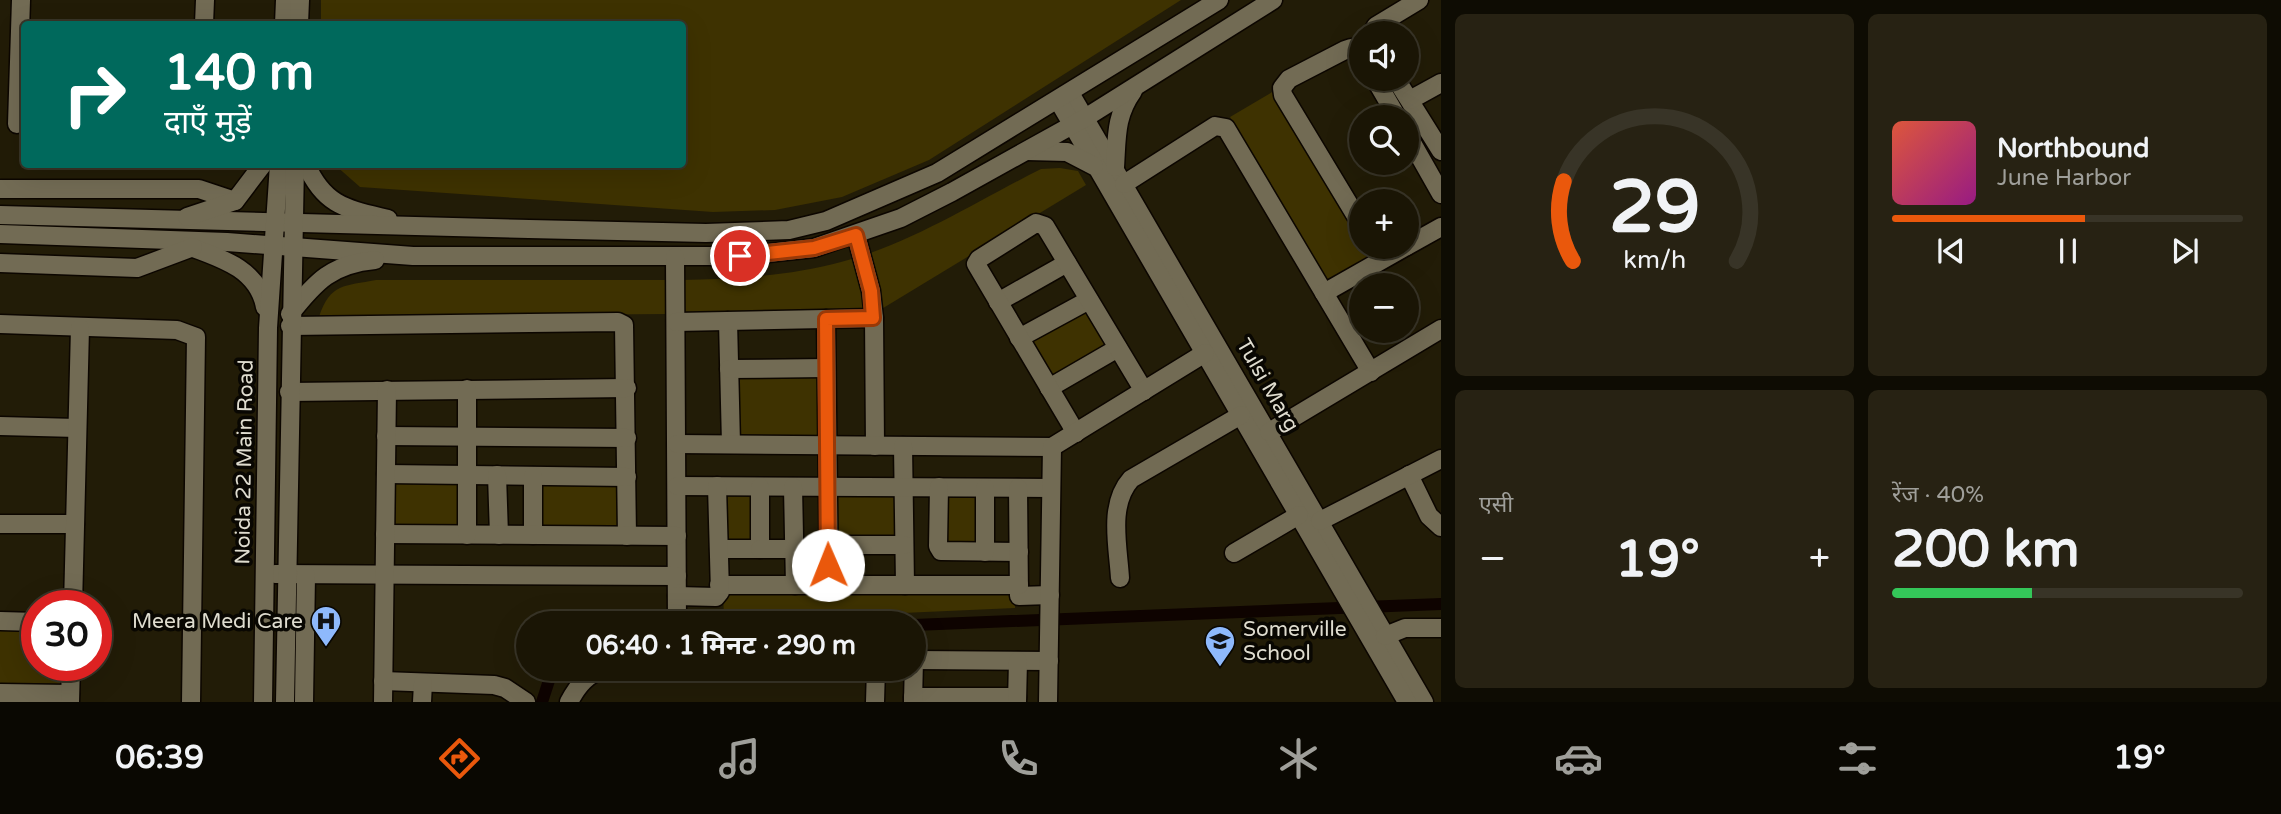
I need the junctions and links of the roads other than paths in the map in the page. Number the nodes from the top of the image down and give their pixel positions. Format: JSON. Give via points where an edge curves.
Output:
{"nodes":[{"id":1,"x":21,"y":0,"type":"edge"},
{"id":2,"x":205,"y":0,"type":"edge"},
{"id":3,"x":285,"y":0,"type":"edge"},
{"id":4,"x":300,"y":0,"type":"edge"},
{"id":5,"x":1219,"y":0,"type":"edge"},
{"id":6,"x":1273,"y":0,"type":"edge"},
{"id":7,"x":1419,"y":0,"type":"edge"},
{"id":8,"x":204,"y":21,"type":"edge"},
{"id":9,"x":284,"y":21,"type":"edge"},
{"id":10,"x":299,"y":21,"type":"edge"},
{"id":11,"x":1384,"y":21,"type":"edge"},
{"id":12,"x":1349,"y":49,"type":"edge"},
{"id":13,"x":1441,"y":83,"type":"edge"},
{"id":14,"x":1137,"y":85,"type":"junction"},
{"id":15,"x":1404,"y":91,"type":"edge"},
{"id":16,"x":1064,"y":97,"type":"junction"},
{"id":17,"x":1410,"y":100,"type":"junction"},
{"id":18,"x":1079,"y":121,"type":"junction"},
{"id":19,"x":14,"y":124,"type":"edge"},
{"id":20,"x":1026,"y":150,"type":"junction"},
{"id":21,"x":1441,"y":151,"type":"edge"},
{"id":22,"x":1419,"y":155,"type":"edge"},
{"id":23,"x":260,"y":168,"type":"edge"},
{"id":24,"x":279,"y":168,"type":"edge"},
{"id":25,"x":295,"y":168,"type":"edge"},
{"id":26,"x":308,"y":168,"type":"edge"},
{"id":27,"x":1106,"y":168,"type":"junction"},
{"id":28,"x":1124,"y":184,"type":"junction"},
{"id":29,"x":0,"y":188,"type":"edge"},
{"id":30,"x":1441,"y":194,"type":"edge"},
{"id":31,"x":235,"y":201,"type":"junction"},
{"id":32,"x":1349,"y":204,"type":"edge"},
{"id":33,"x":0,"y":215,"type":"edge"},
{"id":34,"x":177,"y":221,"type":"junction"},
{"id":35,"x":275,"y":223,"type":"junction"},
{"id":36,"x":295,"y":224,"type":"junction"},
{"id":37,"x":415,"y":227,"type":"junction"},
{"id":38,"x":1441,"y":227,"type":"edge"},
{"id":39,"x":0,"y":234,"type":"edge"},
{"id":40,"x":856,"y":235,"type":"junction"},
{"id":41,"x":1419,"y":239,"type":"edge"},
{"id":42,"x":174,"y":240,"type":"junction"},
{"id":43,"x":273,"y":245,"type":"junction"},
{"id":44,"x":293,"y":246,"type":"junction"},
{"id":45,"x":192,"y":247,"type":"junction"},
{"id":46,"x":414,"y":256,"type":"junction"},
{"id":47,"x":676,"y":257,"type":"junction"},
{"id":48,"x":1370,"y":259,"type":"edge"},
{"id":49,"x":0,"y":263,"type":"edge"},
{"id":50,"x":1067,"y":263,"type":"junction"},
{"id":51,"x":1324,"y":293,"type":"junction"},
{"id":52,"x":1089,"y":300,"type":"junction"},
{"id":53,"x":998,"y":302,"type":"junction"},
{"id":54,"x":873,"y":318,"type":"junction"},
{"id":55,"x":826,"y":319,"type":"junction"},
{"id":56,"x":290,"y":320,"type":"junction"},
{"id":57,"x":728,"y":321,"type":"junction"},
{"id":58,"x":676,"y":322,"type":"junction"},
{"id":59,"x":0,"y":324,"type":"edge"},
{"id":60,"x":80,"y":328,"type":"junction"},
{"id":61,"x":268,"y":328,"type":"junction"},
{"id":62,"x":1441,"y":329,"type":"edge"},
{"id":63,"x":1019,"y":338,"type":"junction"},
{"id":64,"x":1118,"y":348,"type":"junction"},
{"id":65,"x":1205,"y":353,"type":"junction"},
{"id":66,"x":826,"y":368,"type":"junction"},
{"id":67,"x":729,"y":369,"type":"junction"},
{"id":68,"x":1371,"y":372,"type":"junction"},
{"id":69,"x":626,"y":388,"type":"junction"},
{"id":70,"x":1049,"y":388,"type":"junction"},
{"id":71,"x":467,"y":389,"type":"junction"},
{"id":72,"x":387,"y":390,"type":"junction"},
{"id":73,"x":1144,"y":391,"type":"junction"},
{"id":74,"x":289,"y":392,"type":"junction"},
{"id":75,"x":1241,"y":415,"type":"junction"},
{"id":76,"x":0,"y":426,"type":"edge"},
{"id":77,"x":77,"y":428,"type":"junction"},
{"id":78,"x":1269,"y":432,"type":"junction"},
{"id":79,"x":1076,"y":433,"type":"junction"},
{"id":80,"x":386,"y":436,"type":"junction"},
{"id":81,"x":467,"y":437,"type":"junction"},
{"id":82,"x":627,"y":438,"type":"junction"},
{"id":83,"x":677,"y":444,"type":"junction"},
{"id":84,"x":731,"y":444,"type":"junction"},
{"id":85,"x":826,"y":445,"type":"junction"},
{"id":86,"x":875,"y":446,"type":"junction"},
{"id":87,"x":903,"y":446,"type":"junction"},
{"id":88,"x":1052,"y":447,"type":"junction"},
{"id":89,"x":1441,"y":459,"type":"edge"},
{"id":90,"x":386,"y":474,"type":"junction"},
{"id":91,"x":467,"y":475,"type":"junction"},
{"id":92,"x":497,"y":475,"type":"junction"},
{"id":93,"x":1409,"y":475,"type":"junction"},
{"id":94,"x":533,"y":476,"type":"junction"},
{"id":95,"x":627,"y":477,"type":"junction"},
{"id":96,"x":677,"y":486,"type":"junction"},
{"id":97,"x":718,"y":486,"type":"junction"},
{"id":98,"x":760,"y":486,"type":"junction"},
{"id":99,"x":793,"y":487,"type":"junction"},
{"id":100,"x":826,"y":487,"type":"junction"},
{"id":101,"x":903,"y":487,"type":"junction"},
{"id":102,"x":939,"y":487,"type":"junction"},
{"id":103,"x":985,"y":488,"type":"junction"},
{"id":104,"x":1018,"y":488,"type":"junction"},
{"id":105,"x":1051,"y":488,"type":"junction"},
{"id":106,"x":1299,"y":515,"type":"junction"},
{"id":107,"x":1321,"y":521,"type":"junction"},
{"id":108,"x":0,"y":524,"type":"edge"},
{"id":109,"x":75,"y":524,"type":"junction"},
{"id":110,"x":1441,"y":527,"type":"edge"},
{"id":111,"x":385,"y":534,"type":"junction"},
{"id":112,"x":467,"y":535,"type":"junction"},
{"id":113,"x":499,"y":535,"type":"junction"},
{"id":114,"x":533,"y":536,"type":"junction"},
{"id":115,"x":627,"y":536,"type":"junction"},
{"id":116,"x":677,"y":536,"type":"junction"},
{"id":117,"x":828,"y":545,"type":"junction"},
{"id":118,"x":904,"y":545,"type":"junction"},
{"id":119,"x":719,"y":549,"type":"junction"},
{"id":120,"x":760,"y":549,"type":"junction"},
{"id":121,"x":794,"y":549,"type":"junction"},
{"id":122,"x":985,"y":552,"type":"junction"},
{"id":123,"x":1019,"y":552,"type":"junction"},
{"id":124,"x":1234,"y":553,"type":"dead end"},
{"id":125,"x":264,"y":574,"type":"junction"},
{"id":126,"x":286,"y":574,"type":"junction"},
{"id":127,"x":306,"y":575,"type":"junction"},
{"id":128,"x":384,"y":575,"type":"junction"},
{"id":129,"x":677,"y":576,"type":"junction"},
{"id":130,"x":1119,"y":578,"type":"dead end"},
{"id":131,"x":719,"y":585,"type":"junction"},
{"id":132,"x":795,"y":585,"type":"junction"},
{"id":133,"x":829,"y":585,"type":"junction"},
{"id":134,"x":905,"y":585,"type":"junction"},
{"id":135,"x":1019,"y":585,"type":"junction"},
{"id":136,"x":1351,"y":588,"type":"junction"},
{"id":137,"x":73,"y":590,"type":"edge"},
{"id":138,"x":677,"y":596,"type":"junction"},
{"id":139,"x":1049,"y":602,"type":"junction"},
{"id":140,"x":677,"y":611,"type":"edge"},
{"id":141,"x":0,"y":621,"type":"edge"},
{"id":142,"x":21,"y":622,"type":"edge"},
{"id":143,"x":1441,"y":628,"type":"edge"},
{"id":144,"x":1378,"y":632,"type":"junction"},
{"id":145,"x":926,"y":660,"type":"edge"},
{"id":146,"x":1018,"y":661,"type":"junction"},
{"id":147,"x":1049,"y":661,"type":"junction"},
{"id":148,"x":383,"y":681,"type":"junction"},
{"id":149,"x":583,"y":681,"type":"edge"},
{"id":150,"x":877,"y":681,"type":"edge"},
{"id":151,"x":913,"y":681,"type":"edge"},
{"id":152,"x":423,"y":682,"type":"junction"},
{"id":153,"x":0,"y":693,"type":"edge"},
{"id":154,"x":494,"y":694,"type":"edge"},
{"id":155,"x":70,"y":698,"type":"edge"},
{"id":156,"x":913,"y":699,"type":"edge"},
{"id":157,"x":1017,"y":699,"type":"edge"},
{"id":158,"x":191,"y":702,"type":"edge"},
{"id":159,"x":263,"y":702,"type":"edge"},
{"id":160,"x":285,"y":702,"type":"edge"},
{"id":161,"x":304,"y":702,"type":"edge"},
{"id":162,"x":383,"y":702,"type":"edge"},
{"id":163,"x":422,"y":702,"type":"edge"},
{"id":164,"x":526,"y":702,"type":"edge"},
{"id":165,"x":569,"y":702,"type":"edge"},
{"id":166,"x":876,"y":702,"type":"edge"},
{"id":167,"x":1048,"y":702,"type":"edge"},
{"id":168,"x":1407,"y":702,"type":"edge"},
{"id":169,"x":1424,"y":702,"type":"edge"}],
"edges":[{"from":1,"to":19,"type":"street"},
{"from":2,"to":8,"type":"street"},
{"from":3,"to":9,"type":"street"},
{"from":4,"to":10,"type":"street"},
{"from":5,"to":16,"type":"street"},
{"from":6,"to":14,"type":"street"},
{"from":7,"to":11,"type":"street"},
{"from":12,"to":32,"type":"street","via":[[1289,79],[1282,88]]},
{"from":13,"to":17,"type":"street"},
{"from":14,"to":18,"type":"street"},
{"from":14,"to":27,"type":"street","via":[[1121,108]]},
{"from":15,"to":17,"type":"street"},
{"from":16,"to":18,"type":"street","name":"Tulsi Marg"},
{"from":16,"to":37,"type":"street","via":[[937,173],[826,221],[789,230],[706,233]]},
{"from":17,"to":21,"type":"street"},
{"from":18,"to":20,"type":"street"},
{"from":18,"to":27,"type":"street","name":"Tulsi Marg"},
{"from":20,"to":27,"type":"street","via":[[1067,152]]},
{"from":20,"to":40,"type":"street","via":[[901,218]]},
{"from":22,"to":30,"type":"street"},
{"from":23,"to":31,"type":"street"},
{"from":24,"to":35,"type":"street","name":"Noida 22 Main Road"},
{"from":25,"to":36,"type":"street","name":"Noida 22 Main Road"},
{"from":26,"to":37,"type":"street","via":[[330,201]]},
{"from":27,"to":28,"type":"street","name":"Tulsi Marg"},
{"from":27,"to":65,"type":"street","name":"Tulsi Marg"},
{"from":28,"to":51,"type":"street","via":[[1215,126],[1226,128]]},
{"from":28,"to":78,"type":"street","name":"Tulsi Marg"},
{"from":29,"to":31,"type":"street","via":[[200,189]]},
{"from":31,"to":34,"type":"street"},
{"from":33,"to":34,"type":"street"},
{"from":34,"to":35,"type":"street"},
{"from":35,"to":36,"type":"street"},
{"from":35,"to":43,"type":"street","name":"Noida 22 Main Road"},
{"from":36,"to":37,"type":"street"},
{"from":36,"to":44,"type":"street","name":"Noida 22 Main Road"},
{"from":38,"to":41,"type":"street"},
{"from":39,"to":42,"type":"street"},
{"from":40,"to":47,"type":"street","via":[[781,253]]},
{"from":40,"to":54,"type":"street"},
{"from":42,"to":43,"type":"street"},
{"from":42,"to":45,"type":"street"},
{"from":43,"to":44,"type":"street"},
{"from":43,"to":61,"type":"street","name":"Noida 22 Main Road"},
{"from":44,"to":46,"type":"street"},
{"from":44,"to":56,"type":"street","name":"Noida 22 Main Road"},
{"from":45,"to":49,"type":"street","via":[[137,268]]},
{"from":45,"to":61,"type":"street","via":[[233,263],[262,289]]},
{"from":46,"to":47,"type":"street"},
{"from":46,"to":56,"type":"street","via":[[338,267],[320,279]]},
{"from":47,"to":58,"type":"street"},
{"from":48,"to":51,"type":"street"},
{"from":50,"to":52,"type":"street"},
{"from":50,"to":53,"type":"street"},
{"from":50,"to":53,"type":"street","via":[[1045,226],[1036,223],[976,264]]},
{"from":51,"to":68,"type":"street"},
{"from":52,"to":63,"type":"street"},
{"from":52,"to":64,"type":"street"},
{"from":53,"to":63,"type":"street"},
{"from":54,"to":55,"type":"street"},
{"from":54,"to":86,"type":"street"},
{"from":55,"to":57,"type":"street"},
{"from":55,"to":66,"type":"street"},
{"from":56,"to":69,"type":"street","via":[[618,322],[626,331]]},
{"from":56,"to":74,"type":"street","name":"Noida 22 Main Road"},
{"from":57,"to":58,"type":"street"},
{"from":57,"to":67,"type":"street"},
{"from":58,"to":83,"type":"street"},
{"from":59,"to":60,"type":"street"},
{"from":60,"to":77,"type":"street"},
{"from":60,"to":158,"type":"street","via":[[177,330],[196,337]]},
{"from":61,"to":125,"type":"street","name":"Noida 22 Main Road"},
{"from":62,"to":68,"type":"street"},
{"from":63,"to":70,"type":"street"},
{"from":64,"to":70,"type":"street"},
{"from":64,"to":73,"type":"street"},
{"from":65,"to":73,"type":"street"},
{"from":65,"to":75,"type":"street","name":"Tulsi Marg"},
{"from":66,"to":67,"type":"street"},
{"from":66,"to":85,"type":"street"},
{"from":67,"to":84,"type":"street"},
{"from":68,"to":78,"type":"street"},
{"from":69,"to":71,"type":"street"},
{"from":69,"to":82,"type":"street"},
{"from":70,"to":79,"type":"street"},
{"from":71,"to":72,"type":"street"},
{"from":71,"to":81,"type":"street"},
{"from":72,"to":74,"type":"street"},
{"from":72,"to":80,"type":"street"},
{"from":73,"to":79,"type":"street"},
{"from":74,"to":126,"type":"street","name":"Noida 22 Main Road"},
{"from":75,"to":106,"type":"street","name":"Tulsi Marg"},
{"from":75,"to":130,"type":"street","via":[[1131,479],[1122,489],[1116,513]]},
{"from":76,"to":77,"type":"street"},
{"from":77,"to":109,"type":"street"},
{"from":78,"to":107,"type":"street","name":"Tulsi Marg"},
{"from":79,"to":88,"type":"street"},
{"from":80,"to":81,"type":"street"},
{"from":80,"to":90,"type":"street"},
{"from":81,"to":82,"type":"street"},
{"from":81,"to":91,"type":"street"},
{"from":82,"to":95,"type":"street"},
{"from":83,"to":84,"type":"street"},
{"from":83,"to":96,"type":"street"},
{"from":84,"to":85,"type":"street"},
{"from":85,"to":86,"type":"street"},
{"from":85,"to":100,"type":"street"},
{"from":86,"to":87,"type":"street"},
{"from":87,"to":88,"type":"street"},
{"from":87,"to":101,"type":"street"},
{"from":88,"to":105,"type":"street"},
{"from":89,"to":93,"type":"street"},
{"from":90,"to":91,"type":"street"},
{"from":90,"to":111,"type":"street"},
{"from":91,"to":92,"type":"street"},
{"from":91,"to":112,"type":"street"},
{"from":92,"to":94,"type":"street"},
{"from":92,"to":113,"type":"street"},
{"from":93,"to":107,"type":"street"},
{"from":93,"to":110,"type":"street","via":[[1429,516]]},
{"from":94,"to":95,"type":"street"},
{"from":94,"to":114,"type":"street"},
{"from":95,"to":115,"type":"street"},
{"from":96,"to":97,"type":"street"},
{"from":96,"to":116,"type":"street"},
{"from":97,"to":98,"type":"street"},
{"from":97,"to":119,"type":"street"},
{"from":98,"to":99,"type":"street"},
{"from":98,"to":120,"type":"street"},
{"from":99,"to":100,"type":"street"},
{"from":99,"to":121,"type":"street"},
{"from":100,"to":101,"type":"street"},
{"from":100,"to":117,"type":"street"},
{"from":101,"to":102,"type":"street"},
{"from":101,"to":118,"type":"street"},
{"from":102,"to":103,"type":"street"},
{"from":102,"to":122,"type":"street","via":[[941,551]]},
{"from":103,"to":104,"type":"street"},
{"from":103,"to":122,"type":"street"},
{"from":104,"to":105,"type":"street"},
{"from":104,"to":123,"type":"street"},
{"from":105,"to":139,"type":"street"},
{"from":106,"to":124,"type":"street"},
{"from":106,"to":136,"type":"street","name":"Tulsi Marg"},
{"from":107,"to":136,"type":"street","name":"Tulsi Marg"},
{"from":108,"to":109,"type":"street"},
{"from":109,"to":137,"type":"street"},
{"from":111,"to":112,"type":"street"},
{"from":111,"to":128,"type":"street"},
{"from":112,"to":113,"type":"street"},
{"from":113,"to":114,"type":"street"},
{"from":114,"to":115,"type":"street"},
{"from":115,"to":116,"type":"street"},
{"from":116,"to":129,"type":"street"},
{"from":117,"to":118,"type":"street"},
{"from":117,"to":133,"type":"street"},
{"from":118,"to":134,"type":"street"},
{"from":119,"to":120,"type":"street"},
{"from":119,"to":131,"type":"street"},
{"from":120,"to":121,"type":"street"},
{"from":121,"to":132,"type":"street"},
{"from":122,"to":123,"type":"street"},
{"from":123,"to":135,"type":"street"},
{"from":125,"to":126,"type":"street"},
{"from":125,"to":159,"type":"street","name":"Noida 22 Main Road"},
{"from":126,"to":127,"type":"street"},
{"from":126,"to":160,"type":"street","name":"Noida 22 Main Road"},
{"from":127,"to":128,"type":"street"},
{"from":127,"to":161,"type":"street"},
{"from":128,"to":129,"type":"street"},
{"from":128,"to":148,"type":"street"},
{"from":129,"to":138,"type":"street"},
{"from":131,"to":132,"type":"street"},
{"from":131,"to":138,"type":"street","via":[[716,597]]},
{"from":132,"to":133,"type":"street"},
{"from":133,"to":134,"type":"street"},
{"from":134,"to":135,"type":"street"},
{"from":135,"to":139,"type":"street","via":[[1019,596]]},
{"from":136,"to":144,"type":"street","name":"Tulsi Marg"},
{"from":138,"to":140,"type":"street"},
{"from":139,"to":147,"type":"street"},
{"from":141,"to":142,"type":"street"},
{"from":143,"to":144,"type":"street"},
{"from":144,"to":168,"type":"street","name":"Tulsi Marg"},
{"from":144,"to":169,"type":"street","name":"Tulsi Marg"},
{"from":145,"to":146,"type":"street"},
{"from":146,"to":147,"type":"street"},
{"from":146,"to":157,"type":"street"},
{"from":147,"to":167,"type":"street"},
{"from":148,"to":152,"type":"street"},
{"from":148,"to":162,"type":"street"},
{"from":149,"to":165,"type":"street"},
{"from":150,"to":166,"type":"street"},
{"from":151,"to":156,"type":"street"},
{"from":152,"to":154,"type":"street"},
{"from":152,"to":163,"type":"street"},
{"from":153,"to":155,"type":"street"},
{"from":154,"to":164,"type":"street"},
{"from":156,"to":157,"type":"street"}]}
